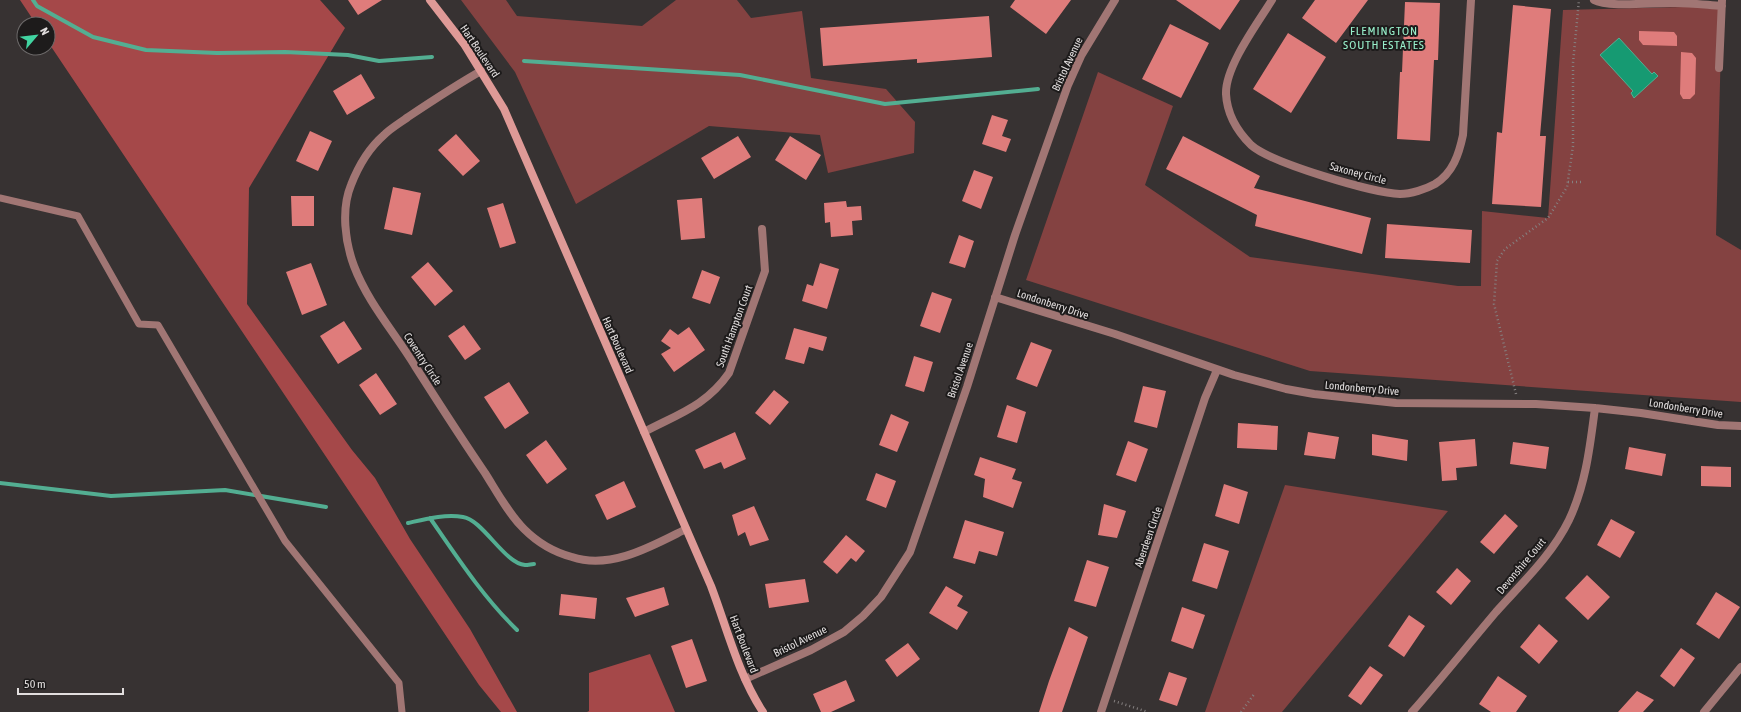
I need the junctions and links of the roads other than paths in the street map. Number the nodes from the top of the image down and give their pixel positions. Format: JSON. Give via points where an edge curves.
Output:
{"nodes":[{"id":1,"x":430,"y":0,"type":"edge"},
{"id":2,"x":1115,"y":0,"type":"edge"},
{"id":3,"x":1272,"y":0,"type":"edge"},
{"id":4,"x":1471,"y":0,"type":"edge"},
{"id":5,"x":1594,"y":0,"type":"edge"},
{"id":6,"x":1722,"y":3,"type":"edge"},
{"id":7,"x":1719,"y":68,"type":"dead end"},
{"id":8,"x":482,"y":71,"type":"junction"},
{"id":9,"x":0,"y":198,"type":"edge"},
{"id":10,"x":762,"y":229,"type":"dead end"},
{"id":11,"x":995,"y":297,"type":"junction"},
{"id":12,"x":1217,"y":370,"type":"junction"},
{"id":13,"x":1595,"y":408,"type":"junction"},
{"id":14,"x":1741,"y":426,"type":"edge"},
{"id":15,"x":644,"y":432,"type":"junction"},
{"id":16,"x":686,"y":529,"type":"junction"},
{"id":17,"x":1741,"y":667,"type":"edge"},
{"id":18,"x":745,"y":679,"type":"junction"},
{"id":19,"x":402,"y":712,"type":"edge"},
{"id":20,"x":762,"y":712,"type":"edge"},
{"id":21,"x":1101,"y":712,"type":"edge"},
{"id":22,"x":1412,"y":712,"type":"edge"},
{"id":23,"x":1704,"y":712,"type":"edge"}],
"edges":[{"from":1,"to":8,"type":"street","name":"Hart Boulevard"},
{"from":2,"to":11,"type":"street","name":"Bristol Avenue","via":[[1081,56],[1068,85]]},
{"from":3,"to":4,"type":"street","name":"Saxoney Circle","via":[[1228,76],[1226,94],[1229,114],[1238,130],[1252,146],[1292,165],[1362,186],[1401,194],[1435,184],[1447,174],[1460,149]]},
{"from":5,"to":6,"type":"street","via":[[1610,3]]},
{"from":6,"to":7,"type":"street"},
{"from":8,"to":15,"type":"street","name":"Hart Boulevard","via":[[511,125]]},
{"from":8,"to":16,"type":"street","name":"Coventry Circle","via":[[447,91],[384,134],[370,150],[350,186],[347,205],[345,224],[354,265],[375,305],[509,510],[523,528],[539,542],[556,552],[574,558],[594,560],[615,558],[650,547]]},
{"from":9,"to":19,"type":"lane","via":[[78,216],[138,324],[158,325],[285,541],[399,683]]},
{"from":10,"to":15,"type":"street","name":"South Hampton Court","via":[[765,271],[729,373],[719,388],[704,400]]},
{"from":11,"to":12,"type":"street","name":"Londonberry Drive","via":[[1115,334]]},
{"from":11,"to":18,"type":"street","name":"Bristol Avenue","via":[[910,552],[896,575],[881,597],[844,632],[811,650]]},
{"from":12,"to":13,"type":"street","name":"Londonberry Drive","via":[[1286,389],[1341,398],[1396,403],[1518,404]]},
{"from":12,"to":21,"type":"street","name":"Aberdeen Circle","via":[[1205,398]]},
{"from":13,"to":14,"type":"street","name":"Londonberry Drive"},
{"from":13,"to":22,"type":"street","name":"Devonshire Court","via":[[1585,478],[1569,520],[1558,540]]},
{"from":15,"to":16,"type":"street","name":"Hart Boulevard"},
{"from":16,"to":18,"type":"street","name":"Hart Boulevard","via":[[711,586]]},
{"from":17,"to":23,"type":"street"},
{"from":18,"to":20,"type":"street","name":"Hart Boulevard"}]}
